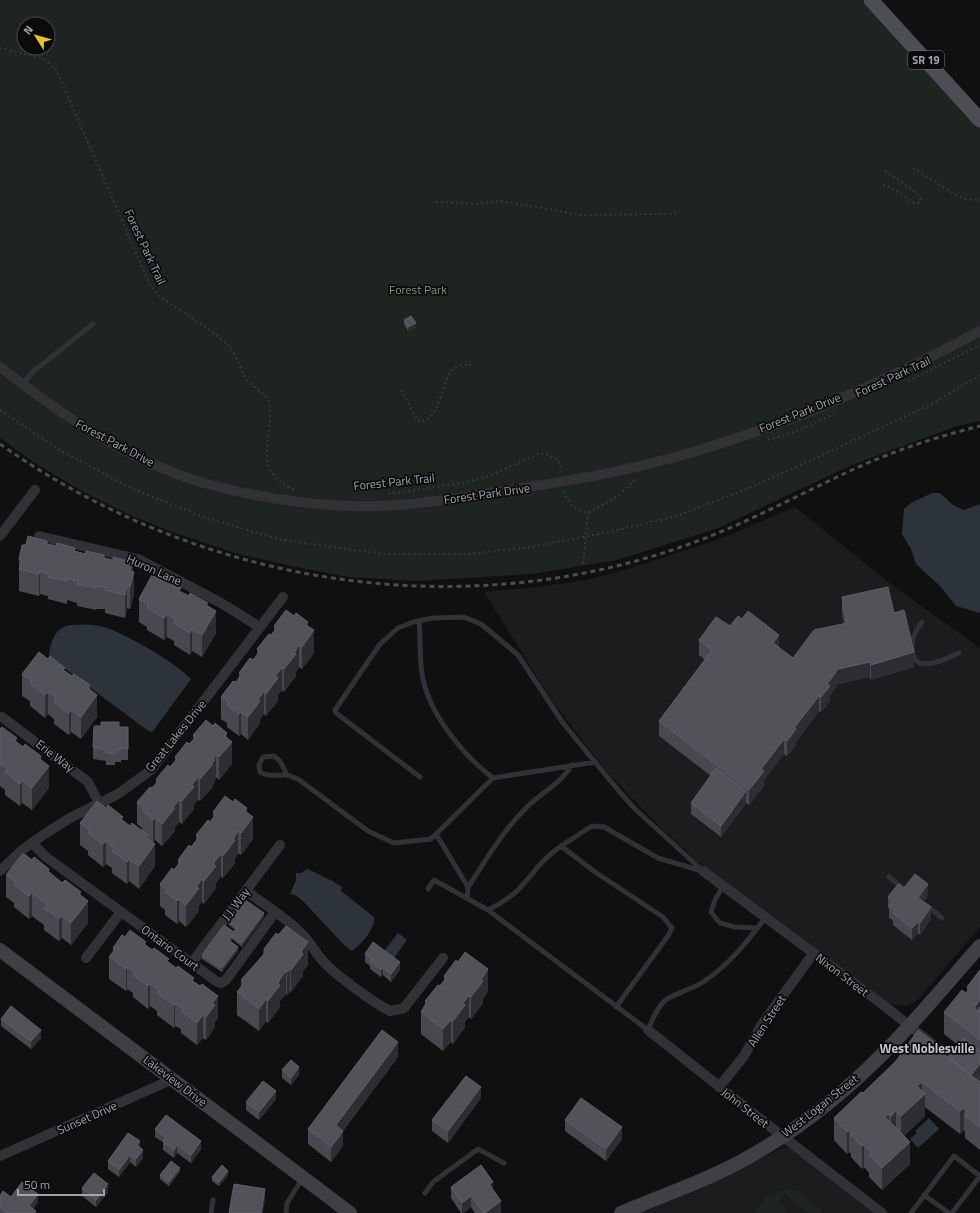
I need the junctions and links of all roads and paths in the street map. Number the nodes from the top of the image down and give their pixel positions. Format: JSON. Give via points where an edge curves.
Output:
{"nodes":[{"id":1,"x":871,"y":0,"type":"edge"},
{"id":2,"x":0,"y":48,"type":"edge"},
{"id":3,"x":980,"y":120,"type":"edge"},
{"id":4,"x":914,"y":168,"type":"dead end"},
{"id":5,"x":884,"y":170,"type":"dead end"},
{"id":6,"x":883,"y":185,"type":"dead end"},
{"id":7,"x":980,"y":200,"type":"edge"},
{"id":8,"x":436,"y":202,"type":"dead end"},
{"id":9,"x":680,"y":212,"type":"dead end"},
{"id":10,"x":93,"y":324,"type":"dead end"},
{"id":11,"x":980,"y":332,"type":"edge"},
{"id":12,"x":980,"y":345,"type":"edge"},
{"id":13,"x":471,"y":364,"type":"dead end"},
{"id":14,"x":0,"y":367,"type":"edge"},
{"id":15,"x":905,"y":382,"type":"dead end"},
{"id":16,"x":22,"y":384,"type":"junction"},
{"id":17,"x":401,"y":390,"type":"dead end"},
{"id":18,"x":834,"y":414,"type":"dead end"},
{"id":19,"x":761,"y":442,"type":"dead end"},
{"id":20,"x":638,"y":477,"type":"dead end"},
{"id":21,"x":563,"y":482,"type":"junction"},
{"id":22,"x":35,"y":490,"type":"dead end"},
{"id":23,"x":295,"y":490,"type":"dead end"},
{"id":24,"x":385,"y":494,"type":"dead end"},
{"id":25,"x":588,"y":513,"type":"junction"},
{"id":26,"x":0,"y":536,"type":"edge"},
{"id":27,"x":39,"y":536,"type":"dead end"},
{"id":28,"x":582,"y":564,"type":"dead end"},
{"id":29,"x":283,"y":597,"type":"dead end"},
{"id":30,"x":419,"y":621,"type":"junction"},
{"id":31,"x":922,"y":622,"type":"dead end"},
{"id":32,"x":260,"y":627,"type":"junction"},
{"id":33,"x":959,"y":653,"type":"dead end"},
{"id":34,"x":2,"y":717,"type":"dead end"},
{"id":35,"x":594,"y":762,"type":"junction"},
{"id":36,"x":572,"y":765,"type":"junction"},
{"id":37,"x":287,"y":775,"type":"junction"},
{"id":38,"x":420,"y":777,"type":"dead end"},
{"id":39,"x":493,"y":778,"type":"junction"},
{"id":40,"x":99,"y":804,"type":"junction"},
{"id":41,"x":436,"y":834,"type":"junction"},
{"id":42,"x":32,"y":843,"type":"junction"},
{"id":43,"x":280,"y":846,"type":"dead end"},
{"id":44,"x":561,"y":846,"type":"junction"},
{"id":45,"x":0,"y":871,"type":"edge"},
{"id":46,"x":703,"y":871,"type":"junction"},
{"id":47,"x":889,"y":877,"type":"dead end"},
{"id":48,"x":723,"y":886,"type":"junction"},
{"id":49,"x":468,"y":887,"type":"junction"},
{"id":50,"x":428,"y":889,"type":"dead end"},
{"id":51,"x":246,"y":891,"type":"junction"},
{"id":52,"x":909,"y":893,"type":"edge"},
{"id":53,"x":467,"y":898,"type":"junction"},
{"id":54,"x":923,"y":903,"type":"edge"},
{"id":55,"x":488,"y":910,"type":"junction"},
{"id":56,"x":121,"y":912,"type":"junction"},
{"id":57,"x":275,"y":912,"type":"junction"},
{"id":58,"x":765,"y":918,"type":"junction"},
{"id":59,"x":942,"y":918,"type":"dead end"},
{"id":60,"x":758,"y":928,"type":"junction"},
{"id":61,"x":980,"y":946,"type":"edge"},
{"id":62,"x":0,"y":950,"type":"edge"},
{"id":63,"x":813,"y":954,"type":"junction"},
{"id":64,"x":86,"y":958,"type":"dead end"},
{"id":65,"x":443,"y":958,"type":"dead end"},
{"id":66,"x":191,"y":964,"type":"junction"},
{"id":67,"x":616,"y":1007,"type":"junction"},
{"id":68,"x":909,"y":1026,"type":"junction"},
{"id":69,"x":648,"y":1030,"type":"junction"},
{"id":70,"x":173,"y":1079,"type":"junction"},
{"id":71,"x":980,"y":1082,"type":"edge"},
{"id":72,"x":719,"y":1087,"type":"junction"},
{"id":73,"x":782,"y":1136,"type":"junction"},
{"id":74,"x":0,"y":1156,"type":"edge"},
{"id":75,"x":504,"y":1163,"type":"dead end"},
{"id":76,"x":980,"y":1176,"type":"edge"},
{"id":77,"x":303,"y":1178,"type":"junction"},
{"id":78,"x":425,"y":1193,"type":"dead end"},
{"id":79,"x":924,"y":1195,"type":"junction"},
{"id":80,"x":213,"y":1200,"type":"dead end"},
{"id":81,"x":211,"y":1213,"type":"edge"},
{"id":82,"x":286,"y":1213,"type":"edge"},
{"id":83,"x":350,"y":1213,"type":"edge"},
{"id":84,"x":621,"y":1213,"type":"edge"},
{"id":85,"x":882,"y":1213,"type":"edge"},
{"id":86,"x":911,"y":1213,"type":"edge"},
{"id":87,"x":949,"y":1213,"type":"edge"},
{"id":88,"x":952,"y":1213,"type":"edge"}],
"edges":[{"from":1,"to":3,"type":"main road","number":"SR 19"},
{"from":2,"to":23,"type":"path","name":"Forest Park Trail","via":[[44,59],[56,69],[150,285],[158,295],[228,345],[237,357],[247,380],[263,393],[269,403],[270,424],[266,449],[268,466],[282,482]]},
{"from":4,"to":7,"type":"path","via":[[954,194]]},
{"from":5,"to":6,"type":"path","via":[[918,194],[921,200],[914,203],[891,187]]},
{"from":8,"to":9,"type":"path","via":[[478,204],[502,201],[581,215]]},
{"from":10,"to":16,"type":"lane","via":[[35,370]]},
{"from":11,"to":21,"type":"street","name":"Forest Park Drive","via":[[888,377],[758,430],[644,465]]},
{"from":12,"to":15,"type":"path","name":"Forest Park Trail"},
{"from":13,"to":17,"type":"path","via":[[458,366],[452,371],[433,414],[424,422],[416,419]]},
{"from":14,"to":16,"type":"street","name":"Forest Park Drive"},
{"from":16,"to":21,"type":"street","name":"Forest Park Drive","via":[[73,421],[133,456],[203,483],[242,492],[319,503],[393,506]]},
{"from":18,"to":19,"type":"path","via":[[792,433]]},
{"from":20,"to":25,"type":"path","via":[[618,496]]},
{"from":21,"to":24,"type":"path","name":"Forest Park Trail","via":[[559,461],[540,453],[489,476]]},
{"from":21,"to":25,"type":"path","name":"Forest Park Trail","via":[[571,505]]},
{"from":22,"to":26,"type":"street"},
{"from":25,"to":28,"type":"path"},
{"from":27,"to":32,"type":"street","name":"Huron Lane","via":[[138,559]]},
{"from":29,"to":32,"type":"street","name":"Great Lakes Drive"},
{"from":30,"to":35,"type":"lane","via":[[433,618],[464,618],[481,624],[496,635],[518,655],[563,723]]},
{"from":30,"to":38,"type":"lane","via":[[398,628],[380,644],[335,710]]},
{"from":30,"to":39,"type":"lane","via":[[422,674],[427,692],[455,742]]},
{"from":31,"to":33,"type":"lane","via":[[911,642],[917,662],[921,664],[938,661]]},
{"from":32,"to":40,"type":"street","name":"Great Lakes Drive","via":[[151,770],[118,794]]},
{"from":34,"to":40,"type":"street","name":"Erie Way","via":[[82,777],[93,789]]},
{"from":35,"to":36,"type":"lane"},
{"from":35,"to":46,"type":"lane","via":[[635,809]]},
{"from":36,"to":39,"type":"lane"},
{"from":36,"to":49,"type":"lane","via":[[566,776],[526,808],[510,825]]},
{"from":37,"to":37,"type":"lane","via":[[267,776],[260,772],[259,765],[263,757],[274,756],[280,761]]},
{"from":37,"to":41,"type":"lane","via":[[298,779],[368,830],[394,843],[431,839]]},
{"from":39,"to":41,"type":"lane"},
{"from":40,"to":42,"type":"street","name":"Great Lakes Drive","via":[[70,818]]},
{"from":41,"to":49,"type":"lane"},
{"from":42,"to":45,"type":"street","name":"Great Lakes Drive"},
{"from":42,"to":56,"type":"street","name":"Ontario Court","via":[[46,857]]},
{"from":43,"to":51,"type":"street","name":"J.J. Way"},
{"from":44,"to":46,"type":"lane","via":[[592,826],[604,827],[658,858]]},
{"from":44,"to":55,"type":"lane","via":[[546,856],[505,901]]},
{"from":44,"to":67,"type":"lane","via":[[663,917],[672,928]]},
{"from":46,"to":48,"type":"street","name":"Nixon Street"},
{"from":47,"to":52,"type":"lane"},
{"from":48,"to":58,"type":"street","name":"Nixon Street"},
{"from":48,"to":60,"type":"lane","via":[[711,912],[720,923],[735,927]]},
{"from":49,"to":53,"type":"lane"},
{"from":50,"to":53,"type":"lane","via":[[434,880]]},
{"from":51,"to":57,"type":"street"},
{"from":51,"to":66,"type":"street","name":"J.J. Way"},
{"from":53,"to":55,"type":"lane"},
{"from":54,"to":59,"type":"lane"},
{"from":55,"to":67,"type":"lane"},
{"from":56,"to":64,"type":"street"},
{"from":56,"to":66,"type":"street","name":"Ontario Court"},
{"from":57,"to":65,"type":"street","via":[[302,933],[332,970],[368,998],[390,1011],[404,1008]]},
{"from":57,"to":66,"type":"street","name":"Ontario Court","via":[[226,980],[221,983],[216,981]]},
{"from":58,"to":60,"type":"lane"},
{"from":58,"to":63,"type":"street","name":"Nixon Street"},
{"from":60,"to":69,"type":"lane","via":[[738,953],[704,982],[666,1000],[655,1014]]},
{"from":61,"to":68,"type":"street","name":"West Logan Street"},
{"from":62,"to":70,"type":"street","name":"Lakeview Drive"},
{"from":63,"to":68,"type":"street","name":"Nixon Street"},
{"from":63,"to":72,"type":"street","name":"Allen Street","via":[[762,1024],[744,1056]]},
{"from":67,"to":69,"type":"lane"},
{"from":68,"to":71,"type":"street","name":"Nixon Street"},
{"from":68,"to":73,"type":"street","name":"West Logan Street","via":[[839,1094]]},
{"from":69,"to":72,"type":"street","name":"John Street"},
{"from":70,"to":74,"type":"street","name":"Sunset Drive"},
{"from":70,"to":77,"type":"street","name":"Lakeview Drive"},
{"from":72,"to":73,"type":"street","name":"John Street"},
{"from":73,"to":84,"type":"street","name":"West Logan Street","via":[[727,1169]]},
{"from":73,"to":85,"type":"street","name":"John Street"},
{"from":75,"to":78,"type":"lane","via":[[478,1149],[433,1182]]},
{"from":76,"to":79,"type":"lane","via":[[954,1156]]},
{"from":76,"to":88,"type":"lane"},
{"from":77,"to":82,"type":"lane","via":[[287,1203]]},
{"from":77,"to":83,"type":"street","name":"Lakeview Drive"},
{"from":79,"to":86,"type":"lane"},
{"from":79,"to":87,"type":"lane"},
{"from":80,"to":81,"type":"lane"}]}
